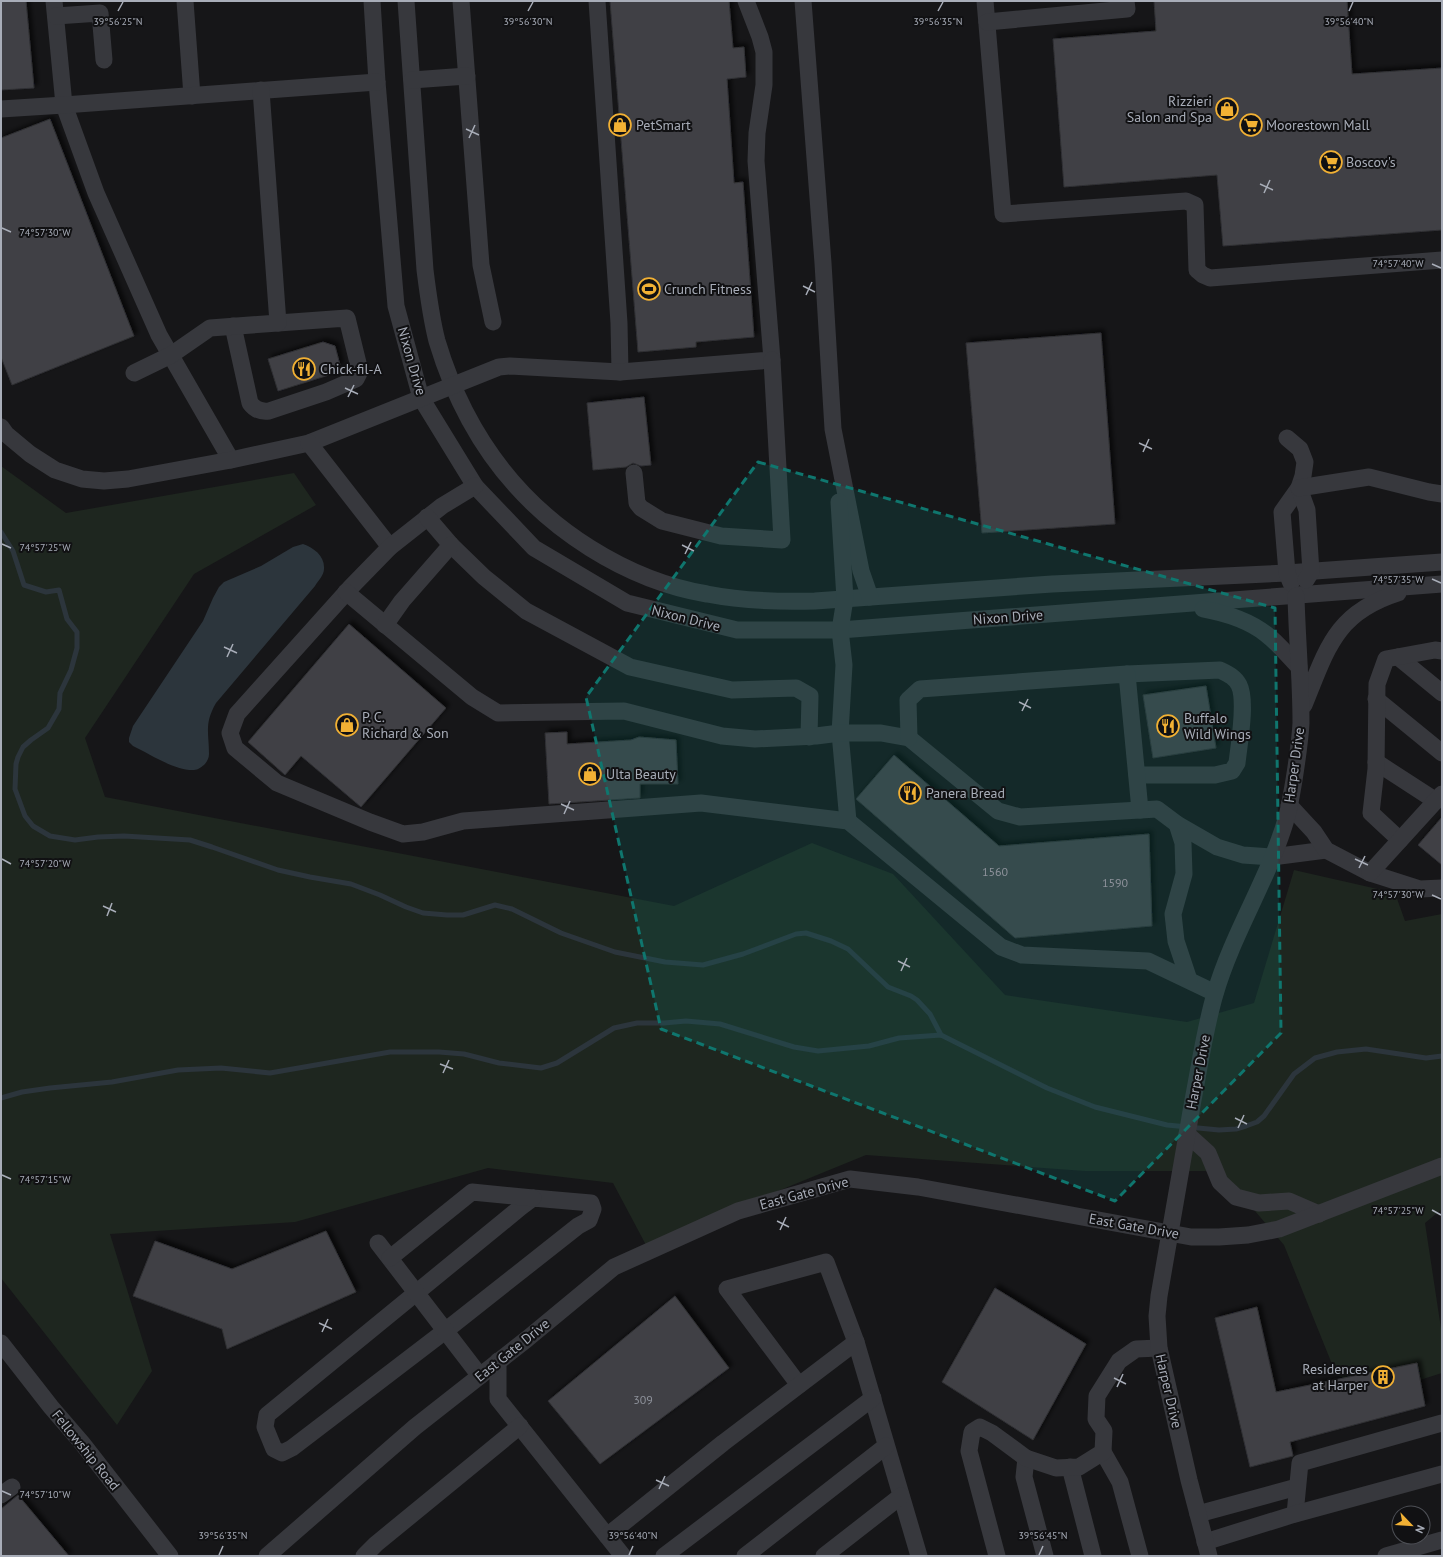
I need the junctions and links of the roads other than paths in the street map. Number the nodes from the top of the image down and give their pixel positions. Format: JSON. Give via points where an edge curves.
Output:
{"nodes":[{"id":1,"x":185,"y":1,"type":"edge"},
{"id":2,"x":372,"y":1,"type":"edge"},
{"id":3,"x":406,"y":1,"type":"edge"},
{"id":4,"x":462,"y":1,"type":"edge"},
{"id":5,"x":597,"y":1,"type":"edge"},
{"id":6,"x":746,"y":1,"type":"edge"},
{"id":7,"x":803,"y":1,"type":"edge"},
{"id":8,"x":985,"y":1,"type":"edge"},
{"id":9,"x":1126,"y":1,"type":"edge"},
{"id":10,"x":55,"y":8,"type":"edge"},
{"id":11,"x":987,"y":22,"type":"junction"},
{"id":12,"x":104,"y":60,"type":"dead end"},
{"id":13,"x":467,"y":76,"type":"junction"},
{"id":14,"x":412,"y":80,"type":"junction"},
{"id":15,"x":377,"y":82,"type":"junction"},
{"id":16,"x":261,"y":90,"type":"junction"},
{"id":17,"x":192,"y":96,"type":"junction"},
{"id":18,"x":64,"y":105,"type":"junction"},
{"id":19,"x":1,"y":108,"type":"edge"},
{"id":20,"x":1442,"y":260,"type":"edge"},
{"id":21,"x":493,"y":322,"type":"dead end"},
{"id":22,"x":278,"y":323,"type":"junction"},
{"id":23,"x":233,"y":326,"type":"junction"},
{"id":24,"x":171,"y":355,"type":"junction"},
{"id":25,"x":772,"y":360,"type":"junction"},
{"id":26,"x":620,"y":372,"type":"junction"},
{"id":27,"x":134,"y":373,"type":"dead end"},
{"id":28,"x":453,"y":386,"type":"junction"},
{"id":29,"x":422,"y":398,"type":"junction"},
{"id":30,"x":1,"y":428,"type":"edge"},
{"id":31,"x":1287,"y":438,"type":"dead end"},
{"id":32,"x":309,"y":442,"type":"junction"},
{"id":33,"x":836,"y":446,"type":"junction"},
{"id":34,"x":231,"y":460,"type":"junction"},
{"id":35,"x":634,"y":473,"type":"dead end"},
{"id":36,"x":475,"y":486,"type":"junction"},
{"id":37,"x":1298,"y":488,"type":"junction"},
{"id":38,"x":1442,"y":494,"type":"edge"},
{"id":39,"x":427,"y":518,"type":"junction"},
{"id":40,"x":451,"y":545,"type":"junction"},
{"id":41,"x":390,"y":547,"type":"junction"},
{"id":42,"x":1442,"y":562,"type":"edge"},
{"id":43,"x":1311,"y":572,"type":"junction"},
{"id":44,"x":1287,"y":573,"type":"junction"},
{"id":45,"x":1442,"y":584,"type":"edge"},
{"id":46,"x":1422,"y":586,"type":"junction"},
{"id":47,"x":346,"y":592,"type":"junction"},
{"id":48,"x":1296,"y":596,"type":"junction"},
{"id":49,"x":870,"y":597,"type":"junction"},
{"id":50,"x":845,"y":599,"type":"junction"},
{"id":51,"x":1181,"y":604,"type":"junction"},
{"id":52,"x":385,"y":625,"type":"junction"},
{"id":53,"x":840,"y":630,"type":"junction"},
{"id":54,"x":1442,"y":652,"type":"edge"},
{"id":55,"x":1398,"y":657,"type":"junction"},
{"id":56,"x":1299,"y":667,"type":"junction"},
{"id":57,"x":1127,"y":674,"type":"junction"},
{"id":58,"x":1442,"y":693,"type":"edge"},
{"id":59,"x":1376,"y":700,"type":"junction"},
{"id":60,"x":1300,"y":712,"type":"junction"},
{"id":61,"x":840,"y":733,"type":"junction"},
{"id":62,"x":809,"y":737,"type":"junction"},
{"id":63,"x":910,"y":738,"type":"junction"},
{"id":64,"x":1442,"y":753,"type":"edge"},
{"id":65,"x":1376,"y":762,"type":"junction"},
{"id":66,"x":1137,"y":775,"type":"junction"},
{"id":67,"x":1439,"y":798,"type":"edge"},
{"id":68,"x":1289,"y":805,"type":"junction"},
{"id":69,"x":1140,"y":810,"type":"junction"},
{"id":70,"x":848,"y":821,"type":"junction"},
{"id":71,"x":1177,"y":824,"type":"junction"},
{"id":72,"x":1400,"y":840,"type":"junction"},
{"id":73,"x":1326,"y":850,"type":"junction"},
{"id":74,"x":1272,"y":857,"type":"junction"},
{"id":75,"x":1370,"y":873,"type":"junction"},
{"id":76,"x":1442,"y":888,"type":"edge"},
{"id":77,"x":1189,"y":980,"type":"junction"},
{"id":78,"x":1215,"y":993,"type":"junction"},
{"id":79,"x":1187,"y":1134,"type":"junction"},
{"id":80,"x":1442,"y":1166,"type":"edge"},
{"id":81,"x":534,"y":1198,"type":"junction"},
{"id":82,"x":1319,"y":1214,"type":"junction"},
{"id":83,"x":1170,"y":1233,"type":"junction"},
{"id":84,"x":378,"y":1243,"type":"dead end"},
{"id":85,"x":390,"y":1258,"type":"junction"},
{"id":86,"x":417,"y":1293,"type":"junction"},
{"id":87,"x":445,"y":1331,"type":"junction"},
{"id":88,"x":856,"y":1342,"type":"junction"},
{"id":89,"x":1,"y":1343,"type":"edge"},
{"id":90,"x":1159,"y":1348,"type":"junction"},
{"id":91,"x":498,"y":1361,"type":"junction"},
{"id":92,"x":480,"y":1376,"type":"junction"},
{"id":93,"x":799,"y":1385,"type":"junction"},
{"id":94,"x":873,"y":1398,"type":"junction"},
{"id":95,"x":1442,"y":1423,"type":"edge"},
{"id":96,"x":520,"y":1426,"type":"junction"},
{"id":97,"x":886,"y":1446,"type":"junction"},
{"id":98,"x":1103,"y":1452,"type":"junction"},
{"id":99,"x":1026,"y":1458,"type":"junction"},
{"id":100,"x":1070,"y":1467,"type":"junction"},
{"id":101,"x":1442,"y":1474,"type":"edge"},
{"id":102,"x":1296,"y":1487,"type":"junction"},
{"id":103,"x":901,"y":1496,"type":"junction"},
{"id":104,"x":1198,"y":1514,"type":"junction"},
{"id":105,"x":1295,"y":1514,"type":"junction"},
{"id":106,"x":607,"y":1536,"type":"junction"},
{"id":107,"x":1442,"y":1540,"type":"edge"},
{"id":108,"x":1207,"y":1549,"type":"edge"},
{"id":109,"x":1396,"y":1555,"type":"edge"},
{"id":110,"x":170,"y":1556,"type":"edge"},
{"id":111,"x":267,"y":1556,"type":"edge"},
{"id":112,"x":364,"y":1556,"type":"edge"},
{"id":113,"x":623,"y":1556,"type":"edge"},
{"id":114,"x":664,"y":1556,"type":"edge"},
{"id":115,"x":746,"y":1556,"type":"edge"},
{"id":116,"x":824,"y":1556,"type":"edge"},
{"id":117,"x":919,"y":1556,"type":"edge"},
{"id":118,"x":997,"y":1556,"type":"edge"},
{"id":119,"x":1045,"y":1556,"type":"edge"},
{"id":120,"x":1093,"y":1556,"type":"edge"},
{"id":121,"x":1140,"y":1556,"type":"edge"}],
"edges":[{"from":1,"to":17,"type":"street"},
{"from":2,"to":15,"type":"street","name":"Nixon Drive"},
{"from":3,"to":14,"type":"street","name":"Nixon Drive"},
{"from":4,"to":13,"type":"street"},
{"from":5,"to":26,"type":"street","via":[[619,323]]},
{"from":6,"to":25,"type":"street","via":[[764,52],[764,85],[756,161]]},
{"from":7,"to":33,"type":"street"},
{"from":8,"to":11,"type":"street"},
{"from":9,"to":11,"type":"street","via":[[1127,10]]},
{"from":10,"to":12,"type":"street","via":[[100,13]]},
{"from":10,"to":18,"type":"street"},
{"from":11,"to":20,"type":"street","via":[[1003,214],[1190,202],[1195,206],[1197,270],[1210,278]]},
{"from":13,"to":14,"type":"street"},
{"from":13,"to":21,"type":"street","via":[[481,265]]},
{"from":14,"to":28,"type":"street","name":"Nixon Drive","via":[[429,306],[437,340]]},
{"from":15,"to":16,"type":"street"},
{"from":15,"to":29,"type":"street","name":"Nixon Drive","via":[[396,306]]},
{"from":16,"to":17,"type":"street"},
{"from":16,"to":22,"type":"street"},
{"from":17,"to":18,"type":"street"},
{"from":18,"to":19,"type":"street"},
{"from":18,"to":24,"type":"street","via":[[96,193],[159,336]]},
{"from":22,"to":23,"type":"street"},
{"from":22,"to":23,"type":"street","via":[[347,318],[359,367],[356,379],[326,392],[264,412],[256,409],[250,403]]},
{"from":23,"to":24,"type":"street","via":[[210,328]]},
{"from":24,"to":27,"type":"street"},
{"from":24,"to":34,"type":"street"},
{"from":25,"to":26,"type":"street"},
{"from":25,"to":35,"type":"street","via":[[782,540],[721,536],[662,521],[637,503]]},
{"from":26,"to":28,"type":"street","via":[[510,366],[499,367]]},
{"from":28,"to":29,"type":"street"},
{"from":28,"to":50,"type":"street","name":"Nixon Drive","via":[[479,438],[503,473],[547,517],[574,538],[604,556],[636,573],[705,594],[778,602]]},
{"from":29,"to":32,"type":"street"},
{"from":29,"to":36,"type":"street","name":"Nixon Drive"},
{"from":30,"to":34,"type":"street","via":[[30,454],[55,470],[82,479],[128,479]]},
{"from":31,"to":37,"type":"street","name":"Harper Drive","via":[[1300,449],[1304,462],[1303,476]]},
{"from":32,"to":34,"type":"street"},
{"from":32,"to":41,"type":"street"},
{"from":33,"to":49,"type":"street","via":[[861,571]]},
{"from":33,"to":50,"type":"street"},
{"from":36,"to":39,"type":"street"},
{"from":36,"to":53,"type":"street","name":"Nixon Drive","via":[[534,548],[627,603],[737,630]]},
{"from":37,"to":38,"type":"street","via":[[1369,477]]},
{"from":37,"to":43,"type":"street","via":[[1306,510]]},
{"from":37,"to":44,"type":"street","name":"Harper Drive","via":[[1282,512]]},
{"from":39,"to":40,"type":"street"},
{"from":39,"to":41,"type":"street"},
{"from":40,"to":52,"type":"street","via":[[402,601]]},
{"from":40,"to":62,"type":"street","via":[[484,578],[526,611],[630,667],[732,690],[796,688],[810,696]]},
{"from":41,"to":47,"type":"street"},
{"from":42,"to":43,"type":"street","name":"Nixon Drive"},
{"from":43,"to":44,"type":"street","name":"Nixon Drive"},
{"from":43,"to":48,"type":"street"},
{"from":44,"to":48,"type":"street","name":"Harper Drive"},
{"from":44,"to":49,"type":"street","name":"Nixon Drive","via":[[1060,583]]},
{"from":45,"to":46,"type":"street","name":"Nixon Drive"},
{"from":46,"to":48,"type":"street","name":"Nixon Drive"},
{"from":46,"to":60,"type":"street","via":[[1385,598],[1357,612],[1338,630]]},
{"from":47,"to":52,"type":"street"},
{"from":47,"to":70,"type":"street","via":[[237,714],[230,733],[235,748],[277,783],[403,834],[423,832],[463,821],[701,803]]},
{"from":48,"to":51,"type":"street","name":"Nixon Drive"},
{"from":48,"to":56,"type":"street","name":"Harper Drive"},
{"from":49,"to":50,"type":"street","name":"Nixon Drive"},
{"from":50,"to":53,"type":"street"},
{"from":51,"to":53,"type":"street","name":"Nixon Drive"},
{"from":51,"to":56,"type":"street","via":[[1225,613],[1245,622],[1266,634]]},
{"from":52,"to":62,"type":"street","via":[[472,697],[498,713],[624,711],[722,736],[755,739]]},
{"from":53,"to":61,"type":"street","via":[[844,665]]},
{"from":54,"to":55,"type":"street","via":[[1435,650]]},
{"from":55,"to":58,"type":"street"},
{"from":55,"to":59,"type":"street","via":[[1386,659],[1377,684]]},
{"from":56,"to":60,"type":"street","name":"Harper Drive"},
{"from":57,"to":63,"type":"street","via":[[920,690],[908,700]]},
{"from":57,"to":66,"type":"street"},
{"from":57,"to":66,"type":"street","via":[[1220,670],[1232,676],[1239,685],[1243,698],[1237,763],[1232,771],[1215,775]]},
{"from":59,"to":64,"type":"street"},
{"from":59,"to":65,"type":"street"},
{"from":60,"to":68,"type":"street","name":"Harper Drive","via":[[1298,754]]},
{"from":61,"to":62,"type":"street"},
{"from":61,"to":63,"type":"street","via":[[881,733]]},
{"from":61,"to":70,"type":"street"},
{"from":63,"to":69,"type":"street","via":[[998,811],[1020,817]]},
{"from":65,"to":67,"type":"street"},
{"from":65,"to":72,"type":"street","via":[[1371,813]]},
{"from":66,"to":69,"type":"street"},
{"from":67,"to":72,"type":"street"},
{"from":68,"to":73,"type":"street","via":[[1314,832]]},
{"from":68,"to":74,"type":"street","name":"Harper Drive"},
{"from":69,"to":71,"type":"street","via":[[1156,809]]},
{"from":70,"to":77,"type":"street","via":[[1001,947],[1022,955],[1148,961]]},
{"from":71,"to":74,"type":"street","via":[[1224,849],[1243,855]]},
{"from":71,"to":77,"type":"street","via":[[1183,843],[1184,874],[1173,914],[1176,941]]},
{"from":72,"to":75,"type":"street"},
{"from":73,"to":74,"type":"street"},
{"from":73,"to":75,"type":"street"},
{"from":74,"to":78,"type":"street","name":"Harper Drive","via":[[1233,943]]},
{"from":75,"to":76,"type":"street","via":[[1420,889]]},
{"from":77,"to":78,"type":"street"},
{"from":78,"to":79,"type":"street","name":"Harper Drive"},
{"from":79,"to":82,"type":"street","via":[[1208,1153],[1220,1182],[1236,1197],[1258,1203],[1289,1200]]},
{"from":79,"to":83,"type":"street","name":"Harper Drive"},
{"from":80,"to":82,"type":"street","name":"East Gate Drive"},
{"from":81,"to":85,"type":"street","via":[[472,1192]]},
{"from":81,"to":86,"type":"street"},
{"from":81,"to":87,"type":"street","via":[[591,1203],[593,1209],[589,1220]]},
{"from":82,"to":83,"type":"street","name":"East Gate Drive","via":[[1279,1229],[1248,1235],[1190,1237]]},
{"from":83,"to":90,"type":"street","name":"Harper Drive","via":[[1157,1316]]},
{"from":83,"to":91,"type":"street","name":"East Gate Drive","via":[[918,1186],[850,1179],[738,1212],[614,1267]]},
{"from":84,"to":85,"type":"street"},
{"from":85,"to":86,"type":"street"},
{"from":86,"to":87,"type":"street"},
{"from":86,"to":87,"type":"street","via":[[267,1415],[265,1427],[274,1449],[282,1453],[292,1448]]},
{"from":87,"to":92,"type":"street"},
{"from":88,"to":93,"type":"street"},
{"from":88,"to":93,"type":"street","via":[[826,1262],[727,1289]]},
{"from":88,"to":94,"type":"street"},
{"from":89,"to":110,"type":"street","name":"Fellowship Road"},
{"from":90,"to":98,"type":"street","via":[[1136,1350],[1119,1361],[1097,1396],[1096,1419],[1104,1431]]},
{"from":90,"to":104,"type":"street","name":"Harper Drive"},
{"from":91,"to":92,"type":"street","name":"East Gate Drive"},
{"from":91,"to":96,"type":"street","via":[[498,1399]]},
{"from":92,"to":111,"type":"street","name":"East Gate Drive","via":[[389,1449]]},
{"from":93,"to":106,"type":"street"},
{"from":94,"to":97,"type":"street"},
{"from":94,"to":114,"type":"street"},
{"from":95,"to":102,"type":"street","via":[[1300,1462]]},
{"from":96,"to":106,"type":"street"},
{"from":96,"to":112,"type":"street"},
{"from":97,"to":103,"type":"street"},
{"from":97,"to":115,"type":"street"},
{"from":98,"to":100,"type":"street","via":[[1079,1467]]},
{"from":98,"to":121,"type":"street","via":[[1120,1482]]},
{"from":99,"to":100,"type":"street","via":[[1056,1468]]},
{"from":99,"to":118,"type":"street","via":[[980,1427],[972,1432],[969,1451]]},
{"from":99,"to":119,"type":"street","via":[[1024,1477]]},
{"from":100,"to":120,"type":"street"},
{"from":101,"to":105,"type":"street"},
{"from":102,"to":104,"type":"street"},
{"from":102,"to":105,"type":"street"},
{"from":103,"to":116,"type":"street"},
{"from":103,"to":117,"type":"street"},
{"from":104,"to":108,"type":"street","name":"Harper Drive"},
{"from":105,"to":108,"type":"street"},
{"from":106,"to":113,"type":"street"},
{"from":107,"to":109,"type":"street"}]}
